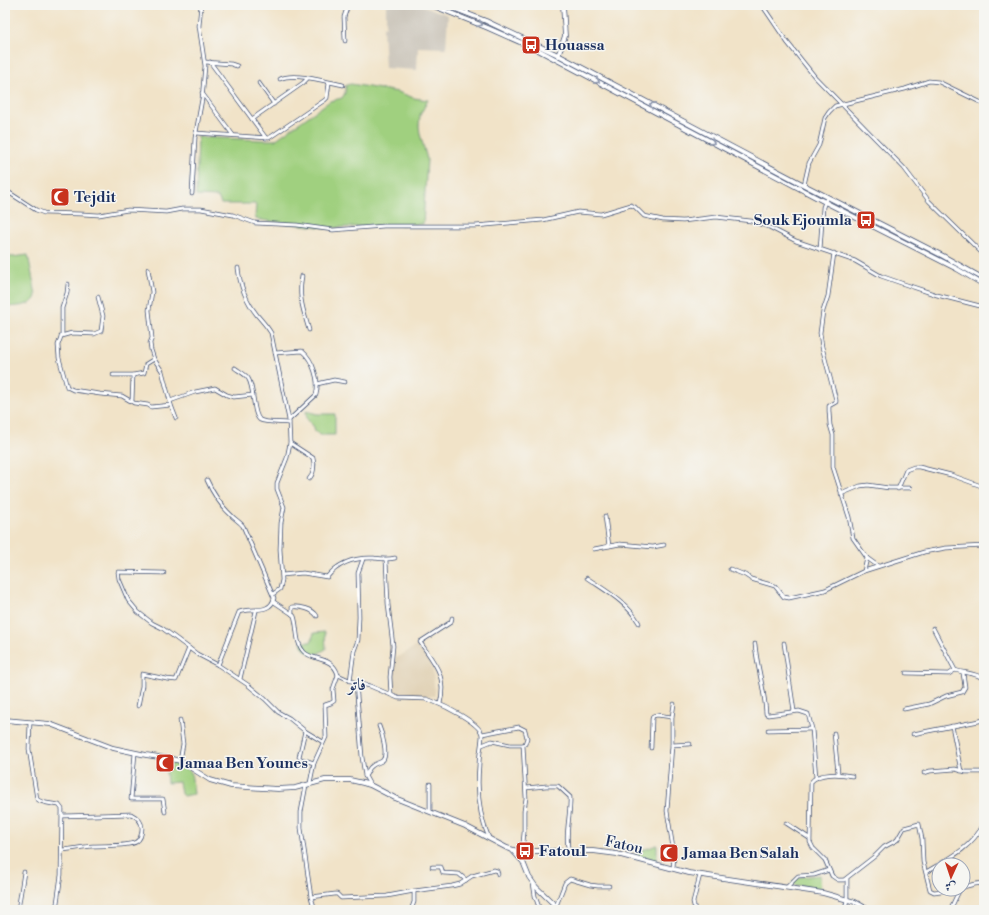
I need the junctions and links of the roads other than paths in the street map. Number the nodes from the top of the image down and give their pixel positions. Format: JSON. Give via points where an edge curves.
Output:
{"nodes":[{"id":1,"x":201,"y":5,"type":"edge"},
{"id":2,"x":348,"y":5,"type":"edge"},
{"id":3,"x":431,"y":5,"type":"edge"},
{"id":4,"x":469,"y":5,"type":"edge"},
{"id":5,"x":563,"y":5,"type":"edge"},
{"id":6,"x":762,"y":5,"type":"edge"},
{"id":7,"x":444,"y":7,"type":"edge"},
{"id":8,"x":467,"y":13,"type":"junction"},
{"id":9,"x":345,"y":41,"type":"dead end"},
{"id":10,"x":561,"y":48,"type":"junction"},
{"id":11,"x":558,"y":54,"type":"junction"},
{"id":12,"x":565,"y":58,"type":"junction"},
{"id":13,"x":556,"y":60,"type":"junction"},
{"id":14,"x":205,"y":62,"type":"junction"},
{"id":15,"x":210,"y":62,"type":"junction"},
{"id":16,"x":237,"y":66,"type":"dead end"},
{"id":17,"x":280,"y":79,"type":"dead end"},
{"id":18,"x":307,"y":79,"type":"junction"},
{"id":19,"x":259,"y":83,"type":"dead end"},
{"id":20,"x":329,"y":83,"type":"junction"},
{"id":21,"x":343,"y":85,"type":"dead end"},
{"id":22,"x":202,"y":93,"type":"junction"},
{"id":23,"x":836,"y":99,"type":"junction"},
{"id":24,"x":274,"y":104,"type":"junction"},
{"id":25,"x":842,"y":104,"type":"junction"},
{"id":26,"x":984,"y":104,"type":"edge"},
{"id":27,"x":835,"y":106,"type":"junction"},
{"id":28,"x":252,"y":119,"type":"junction"},
{"id":29,"x":196,"y":133,"type":"junction"},
{"id":30,"x":702,"y":134,"type":"junction"},
{"id":31,"x":233,"y":135,"type":"junction"},
{"id":32,"x":266,"y":138,"type":"junction"},
{"id":33,"x":768,"y":169,"type":"junction"},
{"id":34,"x":804,"y":185,"type":"junction"},
{"id":35,"x":5,"y":190,"type":"edge"},
{"id":36,"x":192,"y":194,"type":"dead end"},
{"id":37,"x":826,"y":199,"type":"junction"},
{"id":38,"x":820,"y":250,"type":"junction"},
{"id":39,"x":834,"y":253,"type":"junction"},
{"id":40,"x":984,"y":255,"type":"edge"},
{"id":41,"x":941,"y":259,"type":"junction"},
{"id":42,"x":238,"y":268,"type":"dead end"},
{"id":43,"x":148,"y":269,"type":"dead end"},
{"id":44,"x":302,"y":276,"type":"dead end"},
{"id":45,"x":984,"y":280,"type":"edge"},
{"id":46,"x":68,"y":284,"type":"dead end"},
{"id":47,"x":984,"y":285,"type":"edge"},
{"id":48,"x":98,"y":297,"type":"dead end"},
{"id":49,"x":984,"y":307,"type":"edge"},
{"id":50,"x":309,"y":330,"type":"dead end"},
{"id":51,"x":61,"y":336,"type":"junction"},
{"id":52,"x":275,"y":353,"type":"junction"},
{"id":53,"x":154,"y":359,"type":"junction"},
{"id":54,"x":235,"y":368,"type":"dead end"},
{"id":55,"x":113,"y":375,"type":"dead end"},
{"id":56,"x":133,"y":375,"type":"junction"},
{"id":57,"x":345,"y":382,"type":"dead end"},
{"id":58,"x":317,"y":384,"type":"junction"},
{"id":59,"x":253,"y":395,"type":"junction"},
{"id":60,"x":132,"y":401,"type":"junction"},
{"id":61,"x":170,"y":403,"type":"junction"},
{"id":62,"x":176,"y":418,"type":"dead end"},
{"id":63,"x":289,"y":421,"type":"junction"},
{"id":64,"x":290,"y":443,"type":"junction"},
{"id":65,"x":309,"y":479,"type":"dead end"},
{"id":66,"x":207,"y":480,"type":"dead end"},
{"id":67,"x":984,"y":487,"type":"edge"},
{"id":68,"x":910,"y":488,"type":"dead end"},
{"id":69,"x":898,"y":489,"type":"junction"},
{"id":70,"x":841,"y":494,"type":"junction"},
{"id":71,"x":605,"y":516,"type":"dead end"},
{"id":72,"x":664,"y":545,"type":"dead end"},
{"id":73,"x":609,"y":546,"type":"junction"},
{"id":74,"x":984,"y":546,"type":"edge"},
{"id":75,"x":594,"y":549,"type":"dead end"},
{"id":76,"x":363,"y":558,"type":"junction"},
{"id":77,"x":395,"y":558,"type":"dead end"},
{"id":78,"x":867,"y":558,"type":"junction"},
{"id":79,"x":386,"y":560,"type":"junction"},
{"id":80,"x":878,"y":566,"type":"junction"},
{"id":81,"x":730,"y":569,"type":"dead end"},
{"id":82,"x":864,"y":571,"type":"junction"},
{"id":83,"x":164,"y":573,"type":"dead end"},
{"id":84,"x":282,"y":575,"type":"junction"},
{"id":85,"x":587,"y":578,"type":"dead end"},
{"id":86,"x":273,"y":594,"type":"junction"},
{"id":87,"x":274,"y":602,"type":"junction"},
{"id":88,"x":256,"y":611,"type":"junction"},
{"id":89,"x":292,"y":614,"type":"junction"},
{"id":90,"x":317,"y":616,"type":"dead end"},
{"id":91,"x":452,"y":618,"type":"dead end"},
{"id":92,"x":639,"y":623,"type":"dead end"},
{"id":93,"x":933,"y":628,"type":"dead end"},
{"id":94,"x":755,"y":644,"type":"dead end"},
{"id":95,"x":784,"y":644,"type":"dead end"},
{"id":96,"x":189,"y":648,"type":"junction"},
{"id":97,"x":218,"y":665,"type":"junction"},
{"id":98,"x":955,"y":670,"type":"junction"},
{"id":99,"x":906,"y":673,"type":"dead end"},
{"id":100,"x":963,"y":673,"type":"junction"},
{"id":101,"x":338,"y":675,"type":"junction"},
{"id":102,"x":240,"y":679,"type":"junction"},
{"id":103,"x":984,"y":679,"type":"edge"},
{"id":104,"x":350,"y":680,"type":"junction"},
{"id":105,"x":356,"y":683,"type":"junction"},
{"id":106,"x":391,"y":695,"type":"junction"},
{"id":107,"x":440,"y":704,"type":"junction"},
{"id":108,"x":674,"y":704,"type":"dead end"},
{"id":109,"x":138,"y":706,"type":"dead end"},
{"id":110,"x":904,"y":709,"type":"dead end"},
{"id":111,"x":794,"y":711,"type":"junction"},
{"id":112,"x":672,"y":718,"type":"junction"},
{"id":113,"x":5,"y":720,"type":"edge"},
{"id":114,"x":180,"y":720,"type":"dead end"},
{"id":115,"x":984,"y":720,"type":"edge"},
{"id":116,"x":30,"y":721,"type":"junction"},
{"id":117,"x":379,"y":726,"type":"dead end"},
{"id":118,"x":952,"y":726,"type":"junction"},
{"id":119,"x":812,"y":729,"type":"junction"},
{"id":120,"x":768,"y":730,"type":"dead end"},
{"id":121,"x":305,"y":731,"type":"junction"},
{"id":122,"x":834,"y":733,"type":"dead end"},
{"id":123,"x":913,"y":734,"type":"dead end"},
{"id":124,"x":486,"y":736,"type":"junction"},
{"id":125,"x":492,"y":741,"type":"junction"},
{"id":126,"x":322,"y":742,"type":"junction"},
{"id":127,"x":690,"y":744,"type":"dead end"},
{"id":128,"x":482,"y":745,"type":"junction"},
{"id":129,"x":523,"y":745,"type":"junction"},
{"id":130,"x":672,"y":745,"type":"junction"},
{"id":131,"x":651,"y":748,"type":"dead end"},
{"id":132,"x":135,"y":753,"type":"junction"},
{"id":133,"x":180,"y":761,"type":"junction"},
{"id":134,"x":314,"y":763,"type":"junction"},
{"id":135,"x":961,"y":771,"type":"junction"},
{"id":136,"x":984,"y":772,"type":"edge"},
{"id":137,"x":838,"y":773,"type":"junction"},
{"id":138,"x":924,"y":773,"type":"dead end"},
{"id":139,"x":365,"y":776,"type":"junction"},
{"id":140,"x":852,"y":776,"type":"dead end"},
{"id":141,"x":816,"y":778,"type":"junction"},
{"id":142,"x":308,"y":784,"type":"junction"},
{"id":143,"x":430,"y":784,"type":"dead end"},
{"id":144,"x":370,"y":785,"type":"junction"},
{"id":145,"x":526,"y":788,"type":"junction"},
{"id":146,"x":430,"y":811,"type":"junction"},
{"id":147,"x":165,"y":812,"type":"dead end"},
{"id":148,"x":62,"y":816,"type":"junction"},
{"id":149,"x":786,"y":823,"type":"dead end"},
{"id":150,"x":984,"y":824,"type":"edge"},
{"id":151,"x":489,"y":838,"type":"junction"},
{"id":152,"x":809,"y":838,"type":"junction"},
{"id":153,"x":62,"y":850,"type":"junction"},
{"id":154,"x":512,"y":850,"type":"junction"},
{"id":155,"x":523,"y":852,"type":"junction"},
{"id":156,"x":569,"y":852,"type":"junction"},
{"id":157,"x":523,"y":862,"type":"junction"},
{"id":158,"x":432,"y":867,"type":"dead end"},
{"id":159,"x":673,"y":870,"type":"junction"},
{"id":160,"x":829,"y":870,"type":"junction"},
{"id":161,"x":24,"y":872,"type":"dead end"},
{"id":162,"x":926,"y":872,"type":"junction"},
{"id":163,"x":498,"y":874,"type":"dead end"},
{"id":164,"x":700,"y":875,"type":"junction"},
{"id":165,"x":847,"y":879,"type":"junction"},
{"id":166,"x":466,"y":880,"type":"junction"},
{"id":167,"x":532,"y":882,"type":"junction"},
{"id":168,"x":984,"y":883,"type":"edge"},
{"id":169,"x":971,"y":885,"type":"edge"},
{"id":170,"x":609,"y":886,"type":"dead end"},
{"id":171,"x":786,"y":887,"type":"junction"},
{"id":172,"x":414,"y":891,"type":"junction"},
{"id":173,"x":931,"y":891,"type":"edge"},
{"id":174,"x":312,"y":897,"type":"junction"},
{"id":175,"x":955,"y":898,"type":"edge"},
{"id":176,"x":848,"y":899,"type":"junction"},
{"id":177,"x":556,"y":906,"type":"junction"},
{"id":178,"x":18,"y":910,"type":"edge"},
{"id":179,"x":56,"y":910,"type":"edge"},
{"id":180,"x":315,"y":910,"type":"edge"},
{"id":181,"x":411,"y":910,"type":"edge"},
{"id":182,"x":540,"y":910,"type":"edge"},
{"id":183,"x":560,"y":910,"type":"edge"},
{"id":184,"x":695,"y":910,"type":"edge"},
{"id":185,"x":846,"y":910,"type":"edge"},
{"id":186,"x":869,"y":910,"type":"edge"},
{"id":187,"x":950,"y":910,"type":"edge"}],
"edges":[{"from":1,"to":14,"type":"street","via":[[199,26]]},
{"from":2,"to":9,"type":"street","via":[[344,17]]},
{"from":3,"to":7,"type":"street"},
{"from":4,"to":8,"type":"street"},
{"from":5,"to":10,"type":"street","via":[[566,32]]},
{"from":6,"to":23,"type":"street","via":[[787,42]]},
{"from":7,"to":8,"type":"street"},
{"from":7,"to":13,"type":"street","one_way":true},
{"from":8,"to":11,"type":"street"},
{"from":10,"to":11,"type":"street"},
{"from":10,"to":12,"type":"street"},
{"from":11,"to":12,"type":"street"},
{"from":11,"to":13,"type":"street"},
{"from":30,"to":12,"type":"street","one_way":true},
{"from":13,"to":30,"type":"street","one_way":true},
{"from":14,"to":15,"type":"street"},
{"from":14,"to":22,"type":"street"},
{"from":15,"to":16,"type":"street"},
{"from":15,"to":28,"type":"street"},
{"from":17,"to":18,"type":"street","via":[[285,76]]},
{"from":18,"to":20,"type":"street"},
{"from":18,"to":24,"type":"street"},
{"from":19,"to":24,"type":"street"},
{"from":20,"to":21,"type":"street"},
{"from":20,"to":32,"type":"street","via":[[325,100]]},
{"from":22,"to":29,"type":"street"},
{"from":22,"to":31,"type":"street"},
{"from":23,"to":25,"type":"street"},
{"from":23,"to":27,"type":"street"},
{"from":24,"to":28,"type":"street"},
{"from":25,"to":26,"type":"street","via":[[905,89],[930,80]]},
{"from":25,"to":27,"type":"street"},
{"from":25,"to":40,"type":"street","via":[[904,168],[939,212]]},
{"from":27,"to":34,"type":"street","via":[[825,118],[819,145],[809,163]]},
{"from":28,"to":32,"type":"street"},
{"from":29,"to":31,"type":"street"},
{"from":29,"to":36,"type":"street"},
{"from":30,"to":33,"type":"street"},
{"from":31,"to":32,"type":"street"},
{"from":33,"to":34,"type":"street"},
{"from":33,"to":37,"type":"street"},
{"from":34,"to":37,"type":"street"},
{"from":35,"to":38,"type":"street","via":[[44,213],[99,215],[128,210],[161,212],[201,209],[233,215],[254,223],[333,230],[384,226],[475,226],[544,220],[578,212],[601,214],[631,205],[644,216],[663,220],[683,221],[716,217],[751,221]]},
{"from":37,"to":38,"type":"street","via":[[823,207]]},
{"from":37,"to":41,"type":"street"},
{"from":38,"to":39,"type":"street"},
{"from":39,"to":49,"type":"street","via":[[855,261],[881,276],[937,295]]},
{"from":39,"to":70,"type":"street","via":[[820,333],[836,400],[829,406],[829,411],[833,435],[833,467]]},
{"from":41,"to":45,"type":"street"},
{"from":41,"to":47,"type":"street"},
{"from":42,"to":52,"type":"street","via":[[243,292],[268,328]]},
{"from":43,"to":53,"type":"street","via":[[152,292],[149,310],[152,338],[150,343]]},
{"from":44,"to":50,"type":"street","via":[[301,300]]},
{"from":46,"to":51,"type":"street","via":[[62,308]]},
{"from":48,"to":51,"type":"street","via":[[103,316],[101,331],[94,334],[72,333]]},
{"from":51,"to":60,"type":"street","via":[[58,351],[67,387],[73,390],[118,395]]},
{"from":52,"to":58,"type":"street","via":[[302,351],[310,360]]},
{"from":52,"to":63,"type":"street"},
{"from":53,"to":56,"type":"street","via":[[146,364],[144,374]]},
{"from":53,"to":61,"type":"street","via":[[162,371]]},
{"from":54,"to":59,"type":"street","via":[[248,378]]},
{"from":55,"to":56,"type":"street"},
{"from":56,"to":60,"type":"street"},
{"from":57,"to":58,"type":"street","via":[[334,380]]},
{"from":58,"to":63,"type":"street","via":[[316,395]]},
{"from":59,"to":61,"type":"street","via":[[227,395],[215,388],[195,392]]},
{"from":59,"to":63,"type":"street","via":[[256,415],[260,420]]},
{"from":60,"to":61,"type":"street","via":[[151,407]]},
{"from":61,"to":62,"type":"street"},
{"from":63,"to":64,"type":"street"},
{"from":64,"to":65,"type":"street","via":[[313,458],[314,467]]},
{"from":64,"to":84,"type":"street","via":[[277,486],[284,507],[280,549]]},
{"from":66,"to":86,"type":"street","via":[[219,500],[243,526]]},
{"from":67,"to":69,"type":"street","via":[[951,475],[914,467],[906,470]]},
{"from":68,"to":69,"type":"street"},
{"from":69,"to":70,"type":"street","via":[[868,485]]},
{"from":70,"to":78,"type":"street","via":[[853,538]]},
{"from":71,"to":73,"type":"street"},
{"from":72,"to":73,"type":"street"},
{"from":73,"to":75,"type":"street"},
{"from":74,"to":80,"type":"street","via":[[936,550]]},
{"from":76,"to":79,"type":"street"},
{"from":76,"to":84,"type":"street","via":[[350,560],[338,566],[327,577],[303,573]]},
{"from":76,"to":104,"type":"street","via":[[358,573],[358,640]]},
{"from":77,"to":79,"type":"street"},
{"from":78,"to":80,"type":"street"},
{"from":78,"to":82,"type":"street"},
{"from":79,"to":106,"type":"street","via":[[393,646]]},
{"from":80,"to":82,"type":"street"},
{"from":81,"to":82,"type":"street","via":[[775,586],[784,597],[789,598],[825,590]]},
{"from":83,"to":96,"type":"street","via":[[118,572],[128,600],[138,612]]},
{"from":84,"to":86,"type":"street","via":[[281,586]]},
{"from":85,"to":92,"type":"street","via":[[624,604]]},
{"from":86,"to":87,"type":"street"},
{"from":87,"to":88,"type":"street"},
{"from":87,"to":89,"type":"street"},
{"from":88,"to":97,"type":"street","via":[[239,612]]},
{"from":88,"to":102,"type":"street"},
{"from":89,"to":90,"type":"street","via":[[292,607],[302,606]]},
{"from":89,"to":101,"type":"street","via":[[303,652],[329,663]]},
{"from":91,"to":107,"type":"street","via":[[451,622],[420,642],[441,676]]},
{"from":93,"to":98,"type":"street"},
{"from":94,"to":111,"type":"street","via":[[766,714]]},
{"from":95,"to":111,"type":"street"},
{"from":96,"to":97,"type":"street"},
{"from":96,"to":109,"type":"street","via":[[176,680],[142,674]]},
{"from":97,"to":102,"type":"street"},
{"from":98,"to":99,"type":"street","via":[[949,674]]},
{"from":98,"to":100,"type":"street"},
{"from":100,"to":103,"type":"street","via":[[976,674]]},
{"from":100,"to":110,"type":"street","via":[[965,687],[962,692],[929,704]]},
{"from":101,"to":104,"type":"street"},
{"from":101,"to":126,"type":"street","via":[[333,689],[334,700],[325,705],[326,737]]},
{"from":102,"to":121,"type":"street","via":[[278,712]]},
{"from":104,"to":105,"type":"street"},
{"from":105,"to":106,"type":"street"},
{"from":105,"to":139,"type":"street"},
{"from":106,"to":107,"type":"street","via":[[398,698],[427,699]]},
{"from":107,"to":124,"type":"street","via":[[475,725]]},
{"from":108,"to":112,"type":"street"},
{"from":111,"to":119,"type":"street","via":[[808,714]]},
{"from":112,"to":130,"type":"street"},
{"from":112,"to":131,"type":"street","via":[[653,716]]},
{"from":113,"to":116,"type":"street"},
{"from":114,"to":133,"type":"street","via":[[183,744]]},
{"from":115,"to":118,"type":"street"},
{"from":116,"to":132,"type":"street","via":[[57,726]]},
{"from":116,"to":148,"type":"street","via":[[29,749],[37,799],[59,805]]},
{"from":117,"to":139,"type":"street","via":[[384,741],[384,757],[382,761],[371,766]]},
{"from":118,"to":123,"type":"street"},
{"from":118,"to":135,"type":"street"},
{"from":119,"to":120,"type":"street"},
{"from":119,"to":141,"type":"street"},
{"from":121,"to":126,"type":"street"},
{"from":121,"to":134,"type":"street","via":[[299,757]]},
{"from":122,"to":137,"type":"street"},
{"from":124,"to":125,"type":"street"},
{"from":124,"to":128,"type":"street"},
{"from":124,"to":129,"type":"street","via":[[522,727],[527,738]]},
{"from":125,"to":128,"type":"street"},
{"from":125,"to":129,"type":"street"},
{"from":126,"to":134,"type":"street"},
{"from":127,"to":130,"type":"street"},
{"from":128,"to":151,"type":"street","via":[[479,789],[484,825]]},
{"from":129,"to":145,"type":"street"},
{"from":130,"to":159,"type":"street","via":[[667,811],[674,854]]},
{"from":132,"to":133,"type":"street"},
{"from":132,"to":147,"type":"street","via":[[131,798],[163,799]]},
{"from":133,"to":142,"type":"street","name":"Fatou","via":[[204,777],[223,784],[266,789]]},
{"from":134,"to":142,"type":"street"},
{"from":135,"to":136,"type":"street"},
{"from":135,"to":138,"type":"street","via":[[955,769]]},
{"from":137,"to":140,"type":"street"},
{"from":137,"to":141,"type":"street"},
{"from":139,"to":144,"type":"street"},
{"from":141,"to":152,"type":"street","via":[[811,782]]},
{"from":142,"to":144,"type":"street","name":"Fatou","via":[[324,780],[346,780]]},
{"from":142,"to":174,"type":"street","via":[[301,828]]},
{"from":143,"to":146,"type":"street"},
{"from":144,"to":146,"type":"street","name":"Fatou"},
{"from":145,"to":155,"type":"street"},
{"from":145,"to":156,"type":"street","via":[[558,786],[570,797],[567,845]]},
{"from":146,"to":151,"type":"street","name":"Fatou"},
{"from":148,"to":153,"type":"street"},
{"from":148,"to":153,"type":"street","via":[[131,814],[139,820],[142,829],[139,839],[131,844]]},
{"from":149,"to":152,"type":"street"},
{"from":150,"to":162,"type":"street","via":[[968,846]]},
{"from":151,"to":154,"type":"street","name":"Fatou"},
{"from":152,"to":160,"type":"street"},
{"from":153,"to":179,"type":"street"},
{"from":154,"to":155,"type":"street","name":"Fatou"},
{"from":154,"to":157,"type":"street","name":"Fatou"},
{"from":155,"to":156,"type":"street","name":"Fatou"},
{"from":155,"to":157,"type":"street"},
{"from":156,"to":159,"type":"street","name":"Fatou","via":[[617,854]]},
{"from":157,"to":167,"type":"street","name":"Fatou"},
{"from":158,"to":166,"type":"street","via":[[441,867],[445,873],[459,874]]},
{"from":159,"to":164,"type":"street","name":"Fatou"},
{"from":160,"to":165,"type":"street","via":[[838,880]]},
{"from":160,"to":171,"type":"street","via":[[814,875],[798,876]]},
{"from":161,"to":178,"type":"street"},
{"from":162,"to":165,"type":"street","via":[[919,824],[904,828],[897,840],[884,847]]},
{"from":162,"to":173,"type":"street"},
{"from":163,"to":166,"type":"street","via":[[494,870]]},
{"from":164,"to":171,"type":"street","name":"Fatou"},
{"from":164,"to":184,"type":"street","via":[[693,902]]},
{"from":165,"to":176,"type":"street"},
{"from":166,"to":172,"type":"street","via":[[452,886]]},
{"from":167,"to":177,"type":"street","name":"Fatou"},
{"from":167,"to":182,"type":"street"},
{"from":168,"to":169,"type":"street"},
{"from":170,"to":177,"type":"street","via":[[590,885],[570,879],[565,883]]},
{"from":171,"to":176,"type":"street","name":"Fatou"},
{"from":172,"to":174,"type":"street","via":[[386,896],[342,898],[335,894]]},
{"from":172,"to":181,"type":"street"},
{"from":174,"to":180,"type":"street"},
{"from":175,"to":187,"type":"street"},
{"from":176,"to":185,"type":"street"},
{"from":176,"to":186,"type":"street","name":"Fatou"},
{"from":177,"to":183,"type":"street","name":"Fatou"}]}
